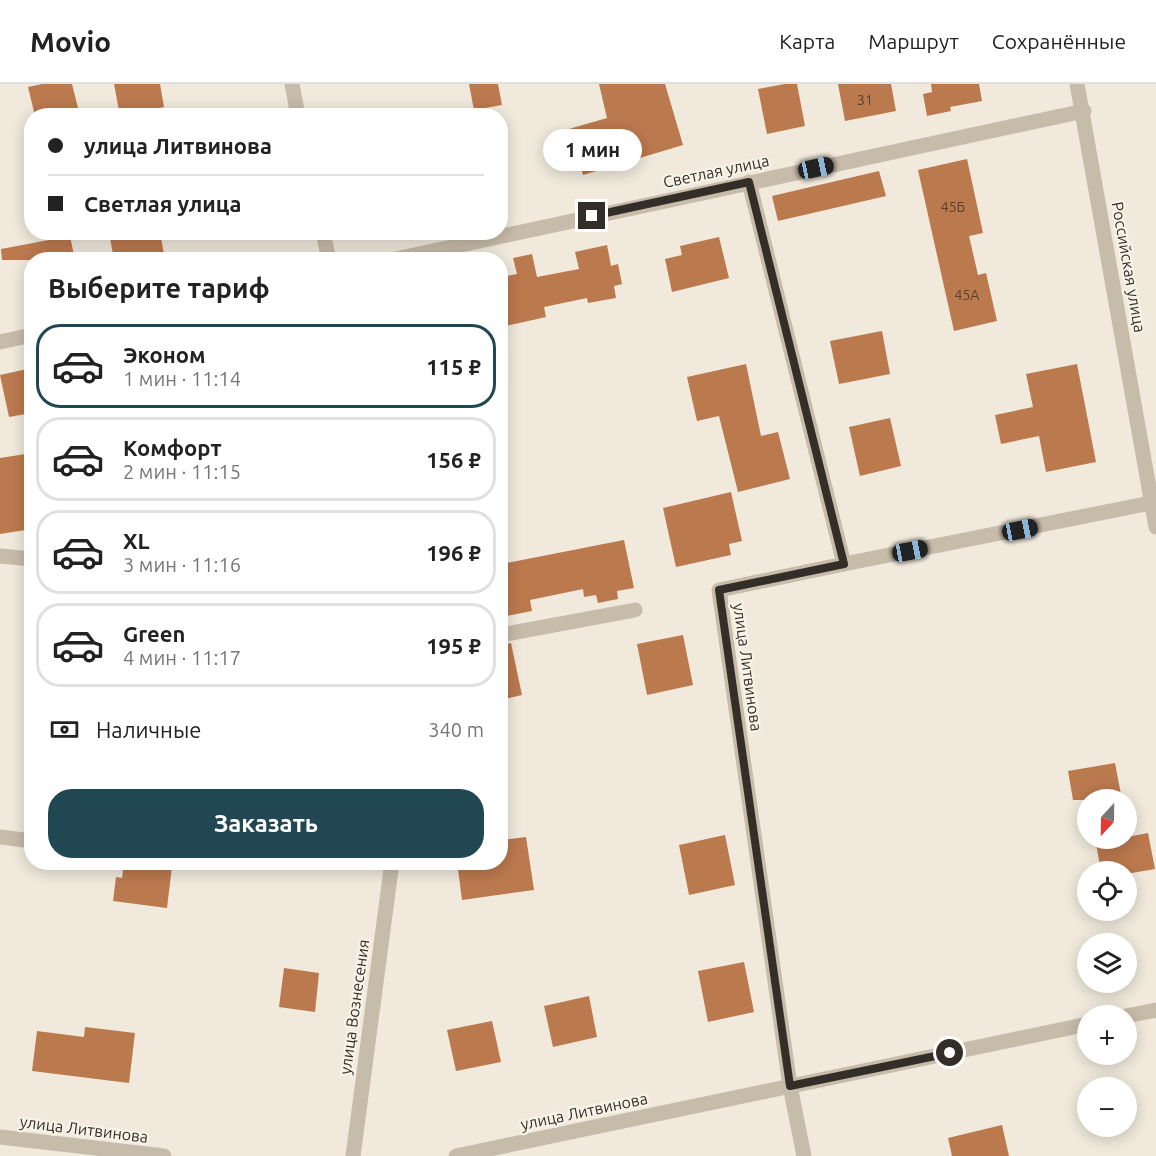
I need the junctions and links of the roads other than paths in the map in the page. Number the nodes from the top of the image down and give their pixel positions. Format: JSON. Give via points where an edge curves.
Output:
{"nodes":[{"id":1,"x":292,"y":84,"type":"edge"},
{"id":2,"x":1077,"y":84,"type":"edge"},
{"id":3,"x":296,"y":108,"type":"edge"},
{"id":4,"x":1084,"y":111,"type":"junction"},
{"id":5,"x":749,"y":182,"type":"junction"},
{"id":6,"x":508,"y":235,"type":"edge"},
{"id":7,"x":483,"y":240,"type":"edge"},
{"id":8,"x":428,"y":252,"type":"edge"},
{"id":9,"x":24,"y":337,"type":"edge"},
{"id":10,"x":0,"y":342,"type":"edge"},
{"id":11,"x":1154,"y":502,"type":"edge"},
{"id":12,"x":1156,"y":527,"type":"edge"},
{"id":13,"x":0,"y":556,"type":"edge"},
{"id":14,"x":24,"y":558,"type":"edge"},
{"id":15,"x":844,"y":564,"type":"junction"},
{"id":16,"x":635,"y":610,"type":"dead end"},
{"id":17,"x":508,"y":634,"type":"edge"},
{"id":18,"x":0,"y":837,"type":"edge"},
{"id":19,"x":24,"y":840,"type":"edge"},
{"id":20,"x":391,"y":870,"type":"edge"},
{"id":21,"x":1156,"y":1010,"type":"edge"},
{"id":22,"x":1137,"y":1014,"type":"edge"},
{"id":23,"x":1077,"y":1026,"type":"edge"},
{"id":24,"x":790,"y":1086,"type":"junction"},
{"id":25,"x":0,"y":1137,"type":"edge"},
{"id":26,"x":164,"y":1156,"type":"edge"},
{"id":27,"x":353,"y":1156,"type":"edge"},
{"id":28,"x":456,"y":1156,"type":"edge"},
{"id":29,"x":804,"y":1156,"type":"edge"}],
"edges":[{"from":1,"to":3,"type":"street"},
{"from":2,"to":4,"type":"street","name":"Российская улица"},
{"from":4,"to":5,"type":"street","name":"Светлая улица"},
{"from":4,"to":11,"type":"street","name":"Российская улица"},
{"from":5,"to":6,"type":"street","name":"Светлая улица"},
{"from":5,"to":15,"type":"street"},
{"from":7,"to":8,"type":"street","name":"Светлая улица"},
{"from":9,"to":10,"type":"street"},
{"from":11,"to":12,"type":"street","name":"Российская улица"},
{"from":11,"to":15,"type":"street"},
{"from":13,"to":14,"type":"street"},
{"from":15,"to":24,"type":"street","name":"улица Литвинова","via":[[719,590]]},
{"from":16,"to":17,"type":"street"},
{"from":18,"to":19,"type":"street"},
{"from":20,"to":27,"type":"street","name":"улица Вознесения"},
{"from":21,"to":22,"type":"street"},
{"from":23,"to":24,"type":"street","name":"улица Литвинова"},
{"from":24,"to":28,"type":"street","name":"улица Литвинова"},
{"from":24,"to":29,"type":"street"},
{"from":25,"to":26,"type":"street","name":"улица Литвинова"}]}
